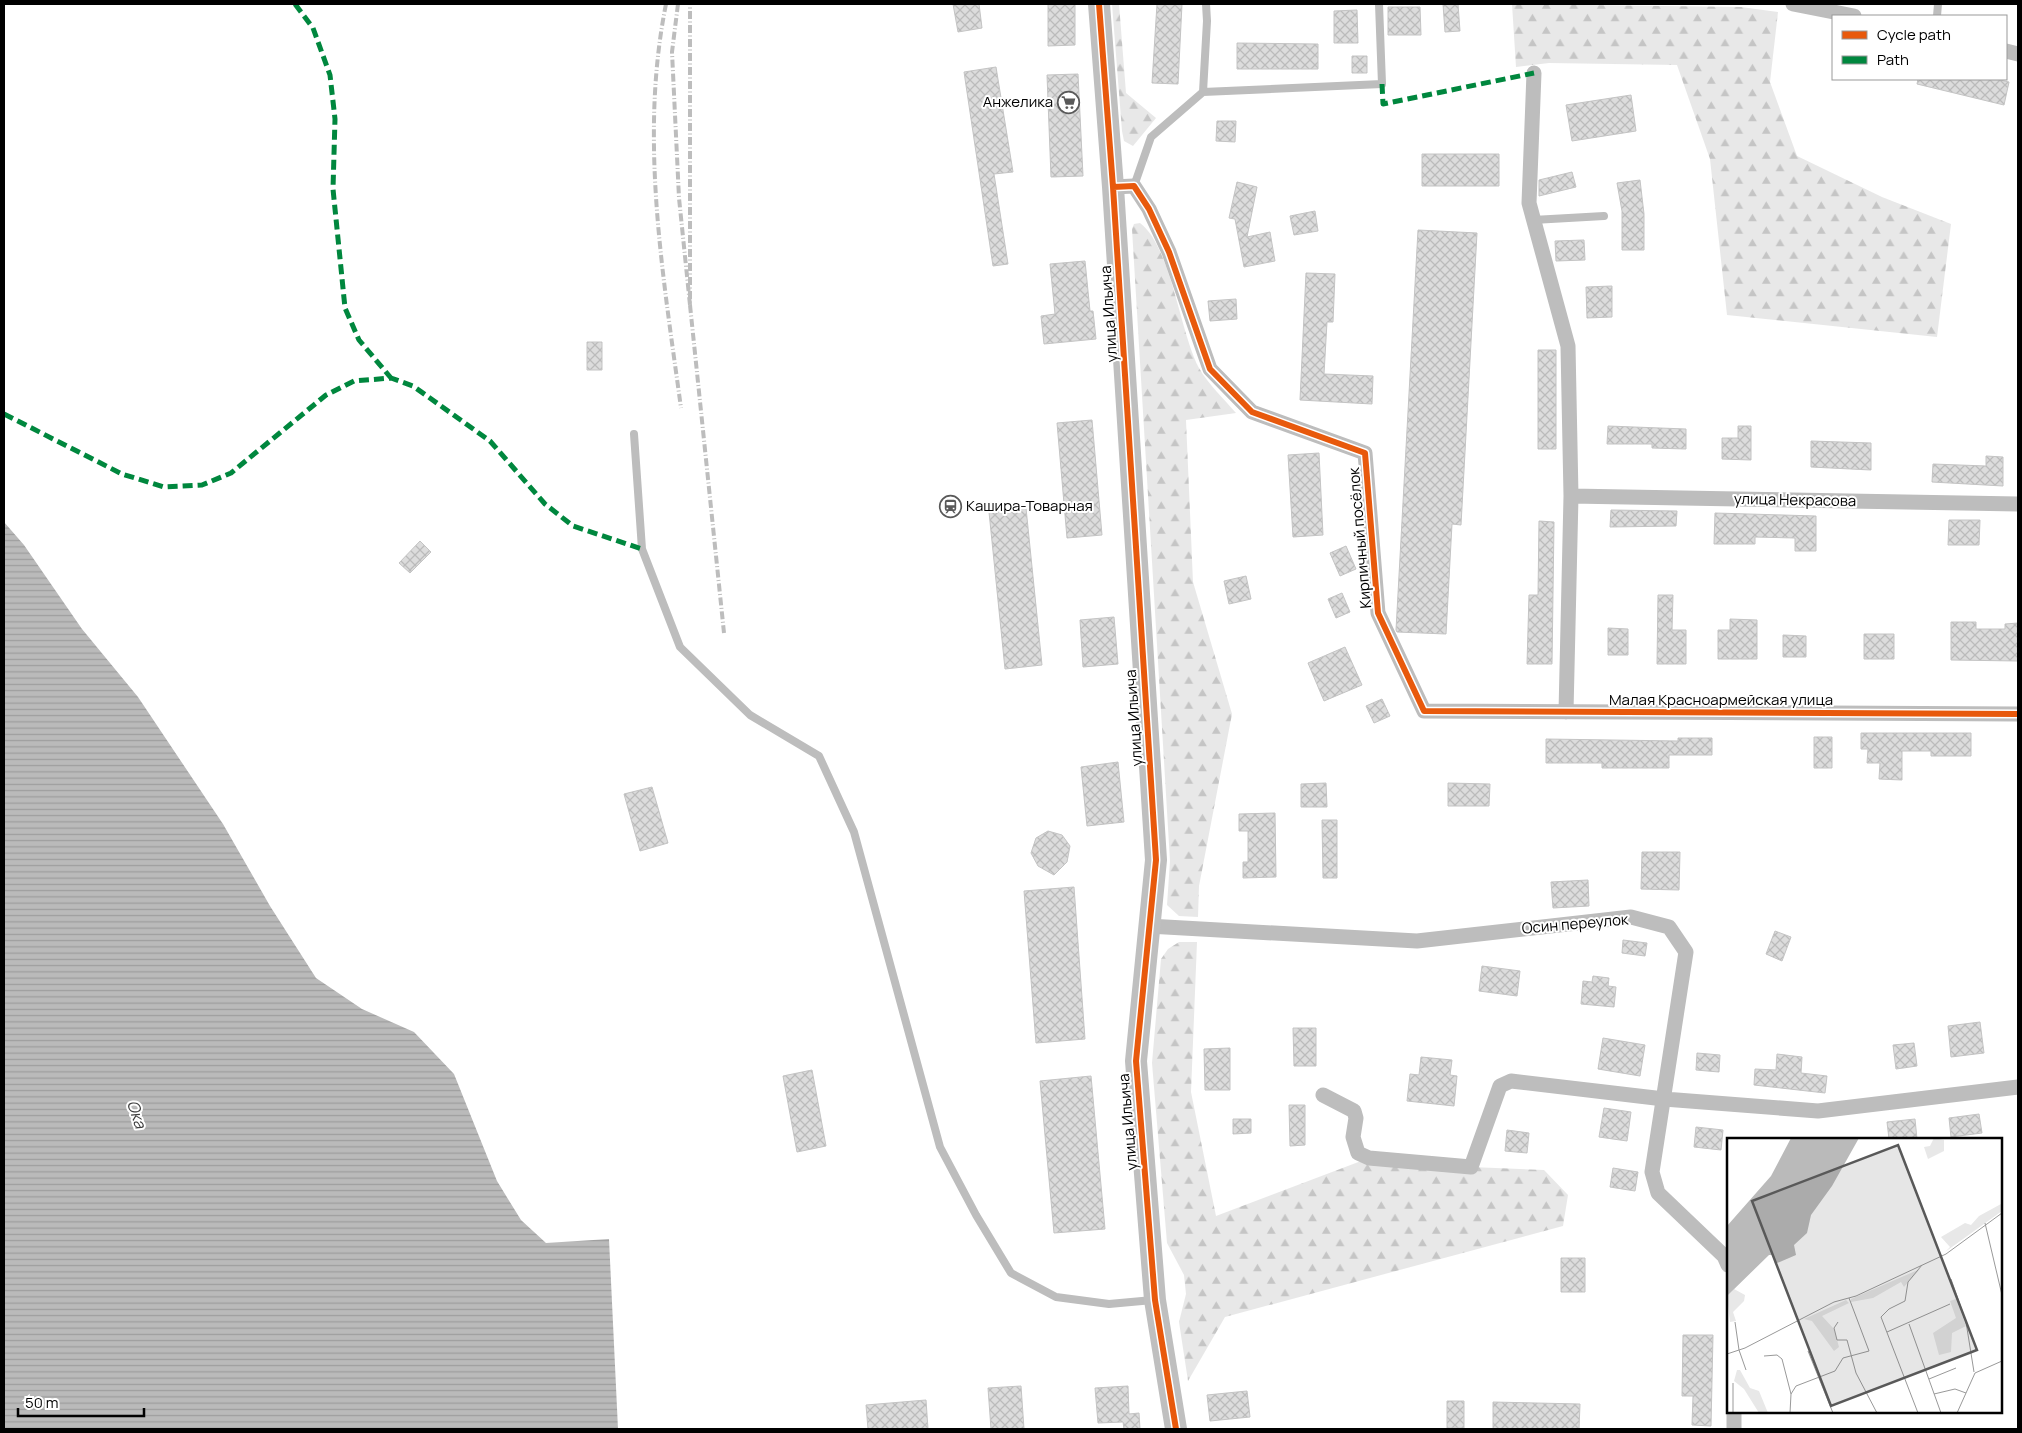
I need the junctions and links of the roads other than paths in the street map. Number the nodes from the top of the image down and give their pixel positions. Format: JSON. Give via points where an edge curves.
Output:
{"nodes":[{"id":1,"x":1099,"y":4,"type":"edge"},
{"id":2,"x":1206,"y":4,"type":"edge"},
{"id":3,"x":1379,"y":4,"type":"edge"},
{"id":4,"x":1794,"y":4,"type":"edge"},
{"id":5,"x":1849,"y":15,"type":"edge"},
{"id":6,"x":1534,"y":73,"type":"dead end"},
{"id":7,"x":1202,"y":92,"type":"junction"},
{"id":8,"x":1124,"y":187,"type":"junction"},
{"id":9,"x":1604,"y":216,"type":"dead end"},
{"id":10,"x":1533,"y":220,"type":"junction"},
{"id":11,"x":634,"y":434,"type":"dead end"},
{"id":12,"x":1571,"y":496,"type":"junction"},
{"id":13,"x":2018,"y":504,"type":"edge"},
{"id":14,"x":1424,"y":711,"type":"joint"},
{"id":15,"x":1566,"y":712,"type":"junction"},
{"id":16,"x":2018,"y":714,"type":"edge"},
{"id":17,"x":1148,"y":926,"type":"junction"},
{"id":18,"x":2018,"y":1087,"type":"edge"},
{"id":19,"x":1323,"y":1095,"type":"dead end"},
{"id":20,"x":1664,"y":1099,"type":"junction"},
{"id":21,"x":1727,"y":1263,"type":"edge"},
{"id":22,"x":1155,"y":1300,"type":"junction"},
{"id":23,"x":1734,"y":1413,"type":"edge"},
{"id":24,"x":1176,"y":1429,"type":"edge"},
{"id":25,"x":1734,"y":1429,"type":"edge"}],
"edges":[{"from":1,"to":8,"type":"street","name":"улица Ильича"},
{"from":2,"to":7,"type":"lane","via":[[1208,22]]},
{"from":3,"to":7,"type":"lane","via":[[1382,84]]},
{"from":4,"to":5,"type":"street"},
{"from":6,"to":10,"type":"street","via":[[1529,203]]},
{"from":7,"to":8,"type":"lane","via":[[1150,137]]},
{"from":8,"to":14,"type":"street","name":"Кирпичный посёлок","via":[[1149,210],[1169,252],[1210,369],[1252,412],[1365,452],[1378,613]]},
{"from":8,"to":17,"type":"street","name":"улица Ильича","via":[[1156,860]]},
{"from":9,"to":10,"type":"lane"},
{"from":10,"to":12,"type":"street","via":[[1568,346]]},
{"from":11,"to":22,"type":"lane","via":[[642,549],[680,647],[750,715],[819,756],[854,832],[940,1147],[1010,1273],[1056,1297],[1108,1304]]},
{"from":12,"to":13,"type":"street","name":"улица Некрасова"},
{"from":12,"to":15,"type":"street"},
{"from":14,"to":15,"type":"street","name":"Малая Красноармейская улица"},
{"from":15,"to":16,"type":"street","name":"Малая Красноармейская улица"},
{"from":17,"to":20,"type":"street","name":"Осин переулок","via":[[1417,941],[1631,917],[1669,927],[1686,952]]},
{"from":17,"to":22,"type":"street","name":"улица Ильича","via":[[1136,1061]]},
{"from":18,"to":20,"type":"street","via":[[1818,1112]]},
{"from":19,"to":20,"type":"street","via":[[1354,1112],[1353,1137],[1358,1153],[1369,1158],[1471,1168],[1500,1086],[1511,1081]]},
{"from":20,"to":21,"type":"street","name":"Осин переулок","via":[[1652,1172],[1658,1193],[1724,1256]]},
{"from":22,"to":24,"type":"street","name":"улица Ильича"},
{"from":23,"to":25,"type":"street"}]}
